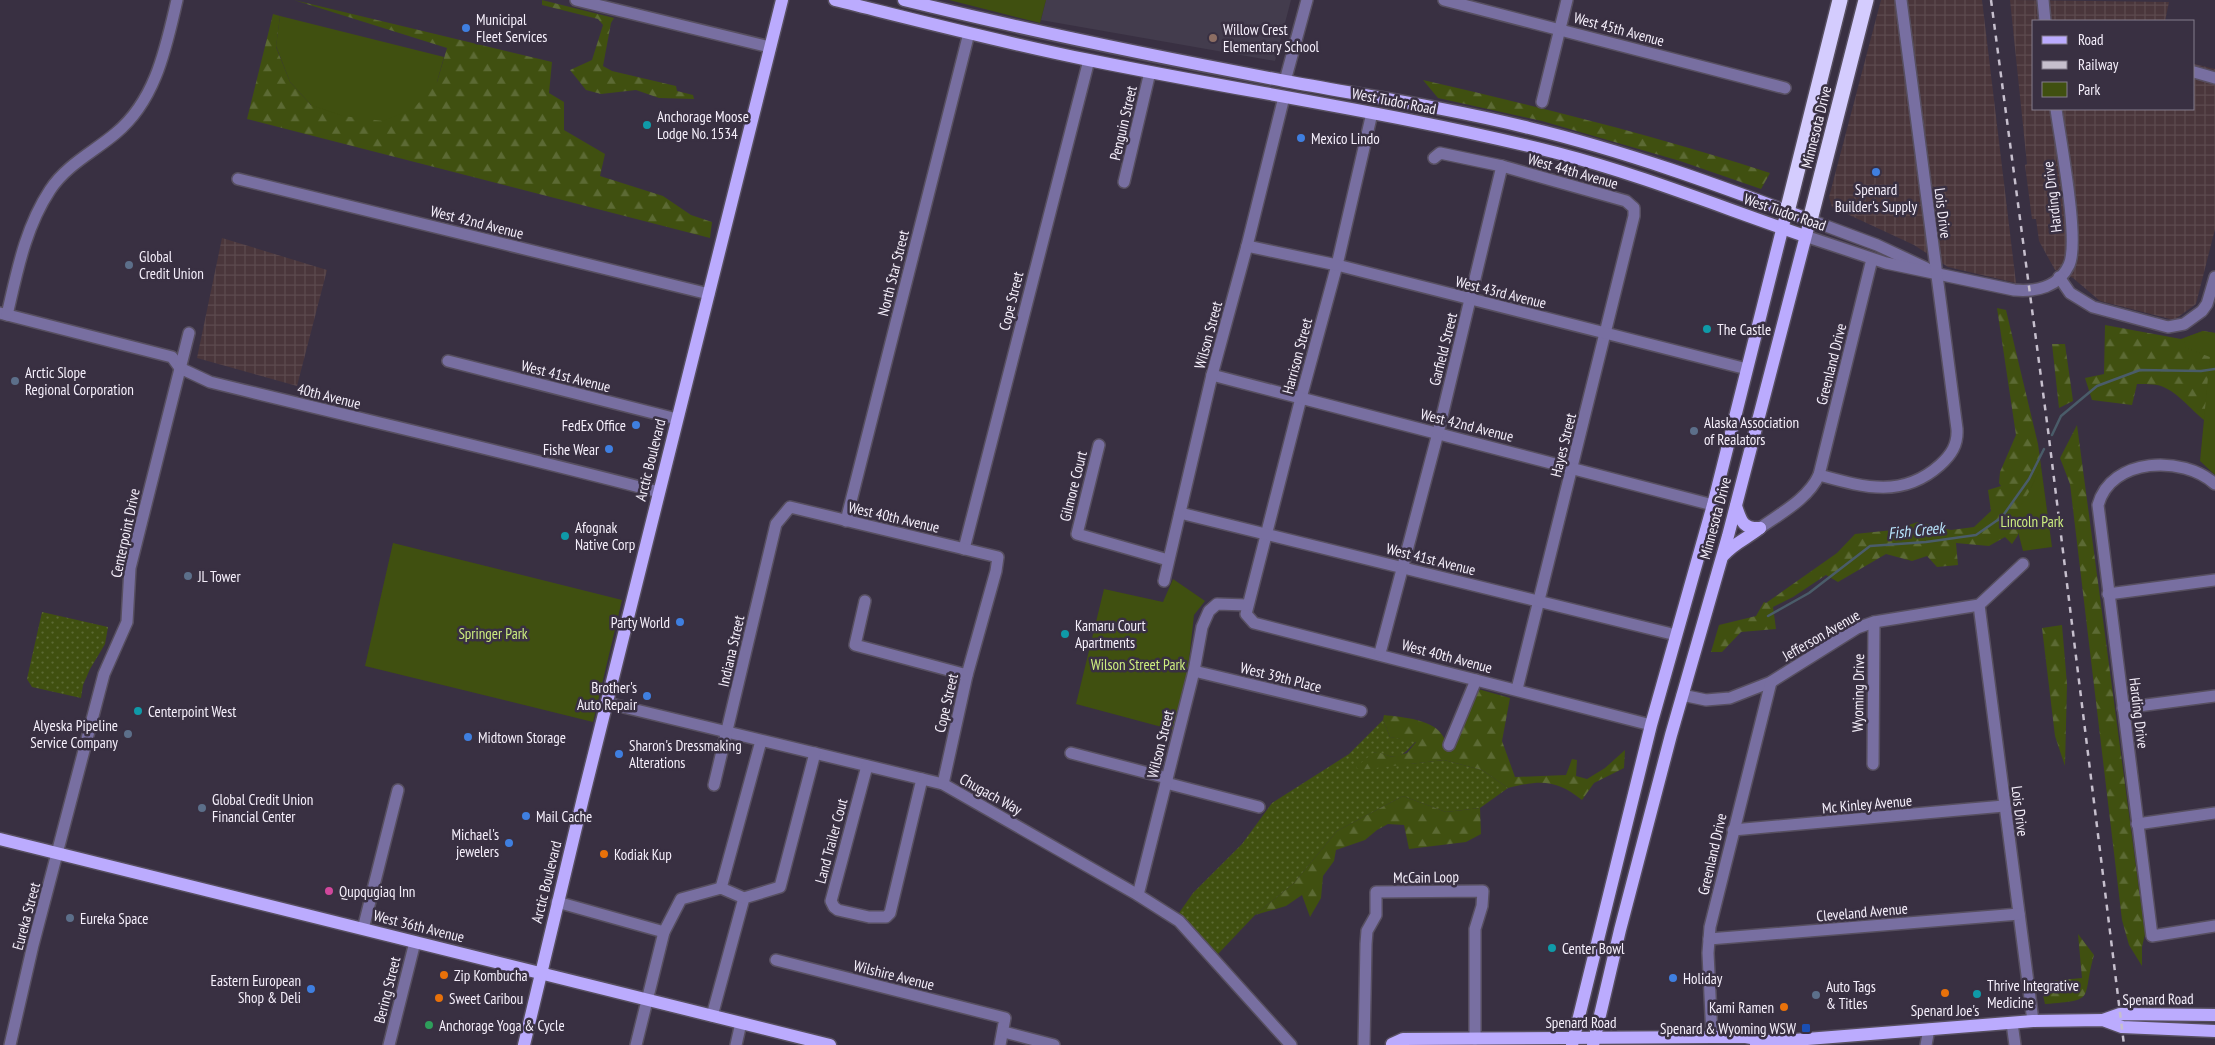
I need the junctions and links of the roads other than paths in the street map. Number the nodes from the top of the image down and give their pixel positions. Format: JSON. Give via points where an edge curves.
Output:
{"nodes":[{"id":1,"x":177,"y":0,"type":"edge"},
{"id":2,"x":576,"y":0,"type":"edge"},
{"id":3,"x":782,"y":0,"type":"edge"},
{"id":4,"x":835,"y":0,"type":"edge"},
{"id":5,"x":904,"y":0,"type":"edge"},
{"id":6,"x":1307,"y":0,"type":"edge"},
{"id":7,"x":1444,"y":0,"type":"edge"},
{"id":8,"x":1567,"y":0,"type":"edge"},
{"id":9,"x":1840,"y":0,"type":"edge"},
{"id":10,"x":1866,"y":0,"type":"edge"},
{"id":11,"x":1901,"y":0,"type":"edge"},
{"id":12,"x":2043,"y":0,"type":"edge"},
{"id":13,"x":2045,"y":20,"type":"edge"},
{"id":14,"x":1560,"y":29,"type":"junction"},
{"id":15,"x":969,"y":33,"type":"junction"},
{"id":16,"x":770,"y":46,"type":"junction"},
{"id":17,"x":1089,"y":60,"type":"junction"},
{"id":18,"x":1150,"y":72,"type":"junction"},
{"id":19,"x":2195,"y":72,"type":"edge"},
{"id":20,"x":2215,"y":78,"type":"edge"},
{"id":21,"x":1285,"y":80,"type":"junction"},
{"id":22,"x":1198,"y":81,"type":"junction"},
{"id":23,"x":1785,"y":88,"type":"dead end"},
{"id":24,"x":1371,"y":96,"type":"junction"},
{"id":25,"x":1284,"y":97,"type":"junction"},
{"id":26,"x":1542,"y":102,"type":"dead end"},
{"id":27,"x":2056,"y":110,"type":"edge"},
{"id":28,"x":1372,"y":114,"type":"junction"},
{"id":29,"x":1434,"y":158,"type":"dead end"},
{"id":30,"x":1502,"y":166,"type":"junction"},
{"id":31,"x":238,"y":179,"type":"dead end"},
{"id":32,"x":1124,"y":182,"type":"dead end"},
{"id":33,"x":1634,"y":208,"type":"joint"},
{"id":34,"x":1787,"y":212,"type":"junction"},
{"id":35,"x":1810,"y":220,"type":"junction"},
{"id":36,"x":1782,"y":228,"type":"junction"},
{"id":37,"x":1805,"y":236,"type":"junction"},
{"id":38,"x":1247,"y":246,"type":"junction"},
{"id":39,"x":1872,"y":259,"type":"junction"},
{"id":40,"x":1338,"y":265,"type":"junction"},
{"id":41,"x":1936,"y":274,"type":"junction"},
{"id":42,"x":2059,"y":277,"type":"junction"},
{"id":43,"x":2215,"y":277,"type":"edge"},
{"id":44,"x":709,"y":294,"type":"junction"},
{"id":45,"x":1470,"y":299,"type":"junction"},
{"id":46,"x":3,"y":314,"type":"edge"},
{"id":47,"x":190,"y":333,"type":"dead end"},
{"id":48,"x":1605,"y":334,"type":"junction"},
{"id":49,"x":448,"y":362,"type":"dead end"},
{"id":50,"x":180,"y":368,"type":"junction"},
{"id":51,"x":1747,"y":370,"type":"junction"},
{"id":52,"x":1212,"y":375,"type":"junction"},
{"id":53,"x":1301,"y":398,"type":"junction"},
{"id":54,"x":678,"y":419,"type":"junction"},
{"id":55,"x":1438,"y":433,"type":"junction"},
{"id":56,"x":1099,"y":445,"type":"dead end"},
{"id":57,"x":1573,"y":468,"type":"junction"},
{"id":58,"x":1819,"y":475,"type":"junction"},
{"id":59,"x":2215,"y":484,"type":"edge"},
{"id":60,"x":659,"y":492,"type":"junction"},
{"id":61,"x":1714,"y":505,"type":"junction"},
{"id":62,"x":1736,"y":506,"type":"junction"},
{"id":63,"x":1180,"y":513,"type":"junction"},
{"id":64,"x":846,"y":521,"type":"junction"},
{"id":65,"x":776,"y":524,"type":"joint"},
{"id":66,"x":1760,"y":528,"type":"junction"},
{"id":67,"x":1266,"y":535,"type":"junction"},
{"id":68,"x":964,"y":549,"type":"junction"},
{"id":69,"x":1722,"y":557,"type":"junction"},
{"id":70,"x":1168,"y":560,"type":"junction"},
{"id":71,"x":2023,"y":564,"type":"dead end"},
{"id":72,"x":1402,"y":567,"type":"junction"},
{"id":73,"x":996,"y":571,"type":"joint"},
{"id":74,"x":2215,"y":580,"type":"edge"},
{"id":75,"x":1164,"y":581,"type":"dead end"},
{"id":76,"x":2108,"y":594,"type":"junction"},
{"id":77,"x":865,"y":601,"type":"dead end"},
{"id":78,"x":1539,"y":601,"type":"junction"},
{"id":79,"x":1247,"y":605,"type":"junction"},
{"id":80,"x":1979,"y":605,"type":"junction"},
{"id":81,"x":1874,"y":622,"type":"junction"},
{"id":82,"x":1676,"y":635,"type":"junction"},
{"id":83,"x":1380,"y":653,"type":"junction"},
{"id":84,"x":1194,"y":671,"type":"junction"},
{"id":85,"x":968,"y":675,"type":"junction"},
{"id":86,"x":1476,"y":680,"type":"junction"},
{"id":87,"x":1771,"y":682,"type":"junction"},
{"id":88,"x":1517,"y":689,"type":"junction"},
{"id":89,"x":1682,"y":694,"type":"junction"},
{"id":90,"x":2215,"y":696,"type":"edge"},
{"id":91,"x":607,"y":703,"type":"junction"},
{"id":92,"x":2123,"y":708,"type":"junction"},
{"id":93,"x":1360,"y":711,"type":"dead end"},
{"id":94,"x":1651,"y":725,"type":"junction"},
{"id":95,"x":728,"y":733,"type":"junction"},
{"id":96,"x":761,"y":741,"type":"junction"},
{"id":97,"x":1449,"y":745,"type":"dead end"},
{"id":98,"x":815,"y":753,"type":"junction"},
{"id":99,"x":1070,"y":753,"type":"dead end"},
{"id":100,"x":1872,"y":764,"type":"dead end"},
{"id":101,"x":867,"y":766,"type":"junction"},
{"id":102,"x":922,"y":779,"type":"junction"},
{"id":103,"x":1166,"y":780,"type":"junction"},
{"id":104,"x":714,"y":784,"type":"dead end"},
{"id":105,"x":943,"y":784,"type":"junction"},
{"id":106,"x":398,"y":790,"type":"dead end"},
{"id":107,"x":2004,"y":806,"type":"junction"},
{"id":108,"x":1259,"y":807,"type":"dead end"},
{"id":109,"x":2215,"y":813,"type":"edge"},
{"id":110,"x":2137,"y":824,"type":"junction"},
{"id":111,"x":1733,"y":830,"type":"junction"},
{"id":112,"x":0,"y":839,"type":"edge"},
{"id":113,"x":59,"y":853,"type":"junction"},
{"id":114,"x":721,"y":888,"type":"junction"},
{"id":115,"x":1138,"y":895,"type":"junction"},
{"id":116,"x":744,"y":898,"type":"junction"},
{"id":117,"x":557,"y":902,"type":"junction"},
{"id":118,"x":2019,"y":914,"type":"junction"},
{"id":119,"x":2215,"y":926,"type":"edge"},
{"id":120,"x":363,"y":929,"type":"junction"},
{"id":121,"x":664,"y":932,"type":"junction"},
{"id":122,"x":1708,"y":939,"type":"junction"},
{"id":123,"x":415,"y":942,"type":"junction"},
{"id":124,"x":776,"y":960,"type":"dead end"},
{"id":125,"x":542,"y":974,"type":"junction"},
{"id":126,"x":648,"y":1000,"type":"junction"},
{"id":127,"x":2215,"y":1015,"type":"edge"},
{"id":128,"x":712,"y":1016,"type":"junction"},
{"id":129,"x":2103,"y":1020,"type":"junction"},
{"id":130,"x":2033,"y":1021,"type":"junction"},
{"id":131,"x":741,"y":1023,"type":"junction"},
{"id":132,"x":2012,"y":1023,"type":"junction"},
{"id":133,"x":1929,"y":1029,"type":"junction"},
{"id":134,"x":2215,"y":1031,"type":"edge"},
{"id":135,"x":1004,"y":1032,"type":"junction"},
{"id":136,"x":1712,"y":1036,"type":"junction"},
{"id":137,"x":1475,"y":1039,"type":"junction"},
{"id":138,"x":1572,"y":1042,"type":"edge"},
{"id":139,"x":1594,"y":1042,"type":"edge"},
{"id":140,"x":1770,"y":1042,"type":"junction"},
{"id":141,"x":1786,"y":1043,"type":"edge"},
{"id":142,"x":0,"y":1044,"type":"edge"},
{"id":143,"x":4,"y":1045,"type":"edge"},
{"id":144,"x":10,"y":1045,"type":"edge"},
{"id":145,"x":389,"y":1045,"type":"edge"},
{"id":146,"x":524,"y":1045,"type":"edge"},
{"id":147,"x":636,"y":1045,"type":"edge"},
{"id":148,"x":736,"y":1045,"type":"edge"},
{"id":149,"x":830,"y":1045,"type":"edge"},
{"id":150,"x":1000,"y":1045,"type":"edge"},
{"id":151,"x":1054,"y":1045,"type":"edge"},
{"id":152,"x":1291,"y":1045,"type":"edge"},
{"id":153,"x":1364,"y":1045,"type":"edge"},
{"id":154,"x":1385,"y":1045,"type":"edge"},
{"id":155,"x":1393,"y":1045,"type":"edge"},
{"id":156,"x":1756,"y":1045,"type":"edge"},
{"id":157,"x":1926,"y":1045,"type":"edge"},
{"id":158,"x":2015,"y":1045,"type":"edge"}],
"edges":[{"from":1,"to":46,"type":"street","via":[[158,71],[133,115],[118,132],[68,170],[51,188],[37,212]]},
{"from":2,"to":16,"type":"street"},
{"from":3,"to":16,"type":"main road","name":"Arctic Boulevard"},
{"from":4,"to":15,"type":"main road","name":"West Tudor Road"},
{"from":5,"to":21,"type":"main road","name":"West Tudor Road","via":[[1092,44]]},
{"from":6,"to":21,"type":"street"},
{"from":7,"to":14,"type":"street","name":"West 45th Avenue"},
{"from":8,"to":14,"type":"street"},
{"from":9,"to":34,"type":"highway","name":"Minnesota Drive"},
{"from":10,"to":35,"type":"highway","name":"Minnesota Drive"},
{"from":11,"to":41,"type":"street","name":"Lois Drive"},
{"from":12,"to":13,"type":"street"},
{"from":14,"to":23,"type":"street","name":"West 45th Avenue"},
{"from":14,"to":26,"type":"street"},
{"from":15,"to":17,"type":"main road","name":"West Tudor Road"},
{"from":15,"to":64,"type":"street","name":"North Star Street"},
{"from":16,"to":44,"type":"main road","name":"Arctic Boulevard"},
{"from":17,"to":18,"type":"main road","name":"West Tudor Road"},
{"from":17,"to":68,"type":"street","name":"Cope Street"},
{"from":18,"to":22,"type":"main road","name":"West Tudor Road"},
{"from":18,"to":32,"type":"street","name":"Penguin Street"},
{"from":19,"to":20,"type":"street"},
{"from":21,"to":22,"type":"main road","via":[[1276,84],[1220,74],[1208,75]]},
{"from":21,"to":24,"type":"main road","name":"West Tudor Road"},
{"from":22,"to":25,"type":"main road","name":"West Tudor Road"},
{"from":24,"to":25,"type":"main road","via":[[1362,99],[1311,90],[1290,90]]},
{"from":24,"to":34,"type":"main road","name":"West Tudor Road","via":[[1574,139]]},
{"from":25,"to":28,"type":"main road","name":"West Tudor Road"},
{"from":25,"to":38,"type":"street","name":"Wilson Street"},
{"from":27,"to":42,"type":"street","name":"Harding Drive","via":[[2072,227],[2069,265]]},
{"from":28,"to":36,"type":"main road","name":"West Tudor Road","via":[[1567,156],[1620,171]]},
{"from":28,"to":40,"type":"street","name":"Harrison Street"},
{"from":29,"to":30,"type":"street","name":"West 44th Avenue","via":[[1440,153]]},
{"from":30,"to":33,"type":"street","name":"West 44th Avenue","via":[[1626,201]]},
{"from":30,"to":45,"type":"street","name":"Garfield Street"},
{"from":31,"to":44,"type":"street","name":"West 42nd Avenue"},
{"from":33,"to":48,"type":"street","name":"Hayes Street"},
{"from":34,"to":35,"type":"main road","name":"West Tudor Road"},
{"from":34,"to":36,"type":"main road","name":"Minnesota Drive"},
{"from":35,"to":37,"type":"main road","name":"Minnesota Drive"},
{"from":35,"to":41,"type":"street","name":"West Tudor Road","via":[[1909,258]]},
{"from":36,"to":37,"type":"main road","name":"West Tudor Road"},
{"from":36,"to":51,"type":"main road","name":"Minnesota Drive"},
{"from":37,"to":39,"type":"street","name":"West Tudor Road"},
{"from":37,"to":62,"type":"main road","name":"Minnesota Drive"},
{"from":38,"to":40,"type":"street","name":"West 43rd Avenue"},
{"from":38,"to":52,"type":"street","name":"Wilson Street"},
{"from":39,"to":41,"type":"street","name":"West Tudor Road"},
{"from":39,"to":58,"type":"street","name":"Greenland Drive"},
{"from":40,"to":45,"type":"street","name":"West 43rd Avenue"},
{"from":40,"to":53,"type":"street","name":"Harrison Street"},
{"from":41,"to":42,"type":"street","name":"West Tudor Road","via":[[2030,292],[2049,286]]},
{"from":41,"to":58,"type":"street","name":"Lois Drive","via":[[1957,443],[1947,459],[1924,476],[1899,487],[1869,487]]},
{"from":42,"to":43,"type":"street","via":[[2070,293],[2093,308],[2168,327],[2192,320],[2207,304]]},
{"from":44,"to":54,"type":"main road","name":"Arctic Boulevard"},
{"from":45,"to":48,"type":"street","name":"West 43rd Avenue"},
{"from":45,"to":55,"type":"street","name":"Garfield Street"},
{"from":46,"to":50,"type":"street","name":"40th Avenue","via":[[172,357]]},
{"from":47,"to":50,"type":"street","name":"Centerpoint Drive"},
{"from":48,"to":51,"type":"street","name":"West 43rd Avenue"},
{"from":48,"to":57,"type":"street","name":"Hayes Street"},
{"from":49,"to":54,"type":"street","name":"West 41st Avenue"},
{"from":50,"to":60,"type":"street","name":"40th Avenue","via":[[210,382]]},
{"from":50,"to":113,"type":"street","name":"Centerpoint Drive","via":[[130,568],[128,622],[104,674]]},
{"from":51,"to":61,"type":"main road","name":"Minnesota Drive"},
{"from":52,"to":53,"type":"street","name":"West 42nd Avenue"},
{"from":52,"to":63,"type":"street","name":"Wilson Street"},
{"from":53,"to":55,"type":"street","name":"West 42nd Avenue"},
{"from":53,"to":67,"type":"street","name":"Harrison Street"},
{"from":54,"to":60,"type":"main road","name":"Arctic Boulevard"},
{"from":55,"to":57,"type":"street","name":"West 42nd Avenue"},
{"from":55,"to":72,"type":"street","name":"Garfield Street"},
{"from":56,"to":70,"type":"street","name":"Gilmore Court","via":[[1076,534]]},
{"from":57,"to":61,"type":"street","name":"West 42nd Avenue"},
{"from":57,"to":78,"type":"street","name":"Hayes Street"},
{"from":58,"to":66,"type":"street","name":"Greenland Drive","via":[[1805,496]]},
{"from":59,"to":76,"type":"street","name":"Harding Drive","via":[[2192,470],[2175,465],[2155,465],[2139,468],[2108,485],[2098,505]]},
{"from":60,"to":91,"type":"main road","name":"Arctic Boulevard"},
{"from":61,"to":82,"type":"main road","name":"Minnesota Drive"},
{"from":62,"to":66,"type":"main road","via":[[1741,522],[1749,528]]},
{"from":62,"to":69,"type":"main road","name":"Minnesota Drive"},
{"from":63,"to":67,"type":"street","name":"West 41st Avenue"},
{"from":63,"to":70,"type":"street","name":"Wilson Street"},
{"from":64,"to":65,"type":"street","name":"West 40th Avenue","via":[[790,507]]},
{"from":64,"to":68,"type":"street","name":"West 40th Avenue"},
{"from":65,"to":95,"type":"street","name":"Indiana Street"},
{"from":66,"to":69,"type":"main road","via":[[1740,540]]},
{"from":67,"to":72,"type":"street","name":"West 41st Avenue"},
{"from":67,"to":79,"type":"street","name":"Harrison Street"},
{"from":68,"to":73,"type":"street","name":"West 40th Avenue","via":[[998,557]]},
{"from":69,"to":89,"type":"main road","name":"Minnesota Drive"},
{"from":70,"to":75,"type":"street","name":"Wilson Street"},
{"from":71,"to":80,"type":"street"},
{"from":72,"to":78,"type":"street","name":"West 41st Avenue"},
{"from":72,"to":83,"type":"street","name":"Garfield Street"},
{"from":73,"to":85,"type":"street","name":"Cope Street"},
{"from":74,"to":76,"type":"street"},
{"from":76,"to":92,"type":"street","name":"Harding Drive"},
{"from":77,"to":85,"type":"street","via":[[855,645]]},
{"from":78,"to":82,"type":"street","name":"West 41st Avenue"},
{"from":78,"to":88,"type":"street","name":"Hayes Street"},
{"from":79,"to":83,"type":"street","name":"West 40th Avenue","via":[[1246,614],[1254,623]]},
{"from":79,"to":84,"type":"street","name":"Wilson Street","via":[[1217,604],[1208,611]]},
{"from":80,"to":81,"type":"street","name":"Jefferson Avenue"},
{"from":80,"to":107,"type":"street","name":"Lois Drive"},
{"from":81,"to":87,"type":"street","name":"Jefferson Avenue","via":[[1857,628]]},
{"from":81,"to":100,"type":"street","name":"Wyoming Drive"},
{"from":82,"to":94,"type":"main road","name":"Minnesota Drive"},
{"from":83,"to":86,"type":"street","name":"West 40th Avenue"},
{"from":84,"to":93,"type":"street","name":"West 39th Place"},
{"from":84,"to":103,"type":"street","name":"Wilson Street"},
{"from":85,"to":105,"type":"street","name":"Cope Street"},
{"from":86,"to":88,"type":"street","name":"West 40th Avenue"},
{"from":86,"to":97,"type":"street"},
{"from":87,"to":89,"type":"street","name":"Jefferson Avenue","via":[[1717,700]]},
{"from":87,"to":111,"type":"street","name":"Greenland Drive"},
{"from":88,"to":94,"type":"street","name":"West 40th Avenue"},
{"from":89,"to":139,"type":"main road","name":"Minnesota Drive"},
{"from":90,"to":92,"type":"street"},
{"from":91,"to":95,"type":"street","name":"Chugach Way"},
{"from":91,"to":117,"type":"main road","name":"Arctic Boulevard"},
{"from":92,"to":110,"type":"street","name":"Harding Drive"},
{"from":94,"to":138,"type":"main road","name":"Minnesota Drive"},
{"from":95,"to":96,"type":"street","name":"Chugach Way"},
{"from":95,"to":104,"type":"street","name":"Indiana Street"},
{"from":96,"to":98,"type":"street","name":"Chugach Way"},
{"from":96,"to":114,"type":"street"},
{"from":98,"to":101,"type":"street","name":"Chugach Way"},
{"from":98,"to":116,"type":"street","via":[[780,887]]},
{"from":99,"to":103,"type":"street"},
{"from":101,"to":102,"type":"street","name":"Chugach Way"},
{"from":101,"to":102,"type":"street","name":"Land Trailer Cout","via":[[831,901],[838,910],[886,918],[890,913]]},
{"from":102,"to":105,"type":"street","name":"Chugach Way"},
{"from":103,"to":108,"type":"street"},
{"from":103,"to":115,"type":"street","name":"Wilson Street"},
{"from":105,"to":115,"type":"street","name":"Chugach Way"},
{"from":106,"to":120,"type":"street"},
{"from":107,"to":111,"type":"street","name":"Mc Kinley Avenue"},
{"from":107,"to":118,"type":"street","name":"Lois Drive"},
{"from":109,"to":110,"type":"street"},
{"from":110,"to":119,"type":"street","name":"Harding Drive","via":[[2152,936]]},
{"from":111,"to":122,"type":"street","name":"Greenland Drive"},
{"from":112,"to":113,"type":"main road","name":"West 36th Avenue"},
{"from":113,"to":120,"type":"main road","name":"West 36th Avenue"},
{"from":113,"to":144,"type":"street","name":"Eureka Street"},
{"from":114,"to":116,"type":"street"},
{"from":114,"to":121,"type":"street","via":[[681,899]]},
{"from":115,"to":152,"type":"street","name":"Chugach Way","via":[[1179,921]]},
{"from":116,"to":128,"type":"street"},
{"from":117,"to":121,"type":"street"},
{"from":117,"to":125,"type":"main road","name":"Arctic Boulevard"},
{"from":118,"to":122,"type":"street","name":"Cleveland Avenue"},
{"from":118,"to":130,"type":"street","name":"Lois Drive"},
{"from":120,"to":123,"type":"main road","name":"West 36th Avenue"},
{"from":121,"to":126,"type":"street"},
{"from":122,"to":136,"type":"street","name":"Greenland Drive"},
{"from":123,"to":125,"type":"main road","name":"West 36th Avenue"},
{"from":123,"to":145,"type":"street","name":"Bering Street"},
{"from":124,"to":135,"type":"street","name":"Wilshire Avenue","via":[[1005,1018]]},
{"from":125,"to":126,"type":"main road","name":"West 36th Avenue"},
{"from":125,"to":146,"type":"main road","name":"Arctic Boulevard"},
{"from":126,"to":128,"type":"main road","name":"West 36th Avenue"},
{"from":126,"to":147,"type":"street"},
{"from":127,"to":129,"type":"main road","name":"Spenard Road","via":[[2120,1014]]},
{"from":128,"to":131,"type":"main road","name":"West 36th Avenue"},
{"from":129,"to":130,"type":"main road","name":"Spenard Road"},
{"from":129,"to":134,"type":"main road","name":"Spenard Road","via":[[2122,1027]]},
{"from":130,"to":132,"type":"main road","name":"Spenard Road"},
{"from":131,"to":148,"type":"street"},
{"from":131,"to":149,"type":"main road","name":"West 36th Avenue"},
{"from":132,"to":133,"type":"main road","name":"Spenard Road"},
{"from":132,"to":158,"type":"street"},
{"from":133,"to":141,"type":"main road","name":"Spenard Road"},
{"from":133,"to":157,"type":"street"},
{"from":135,"to":150,"type":"street"},
{"from":135,"to":151,"type":"street"},
{"from":136,"to":139,"type":"main road","name":"Spenard Road"},
{"from":136,"to":140,"type":"main road","name":"Spenard Road","via":[[1746,1037]]},
{"from":137,"to":138,"type":"main road","name":"Spenard Road"},
{"from":137,"to":153,"type":"street","name":"McCain Loop","via":[[1475,929],[1483,891],[1376,892],[1376,915],[1367,931]]},
{"from":137,"to":155,"type":"main road","name":"Spenard Road","via":[[1403,1039]]},
{"from":138,"to":139,"type":"main road","name":"Spenard Road"},
{"from":140,"to":141,"type":"main road","name":"Spenard Road"},
{"from":140,"to":156,"type":"main road","name":"Spenard Road"},
{"from":142,"to":143,"type":"street"},
{"from":154,"to":155,"type":"main road","name":"Spenard Road"}]}
